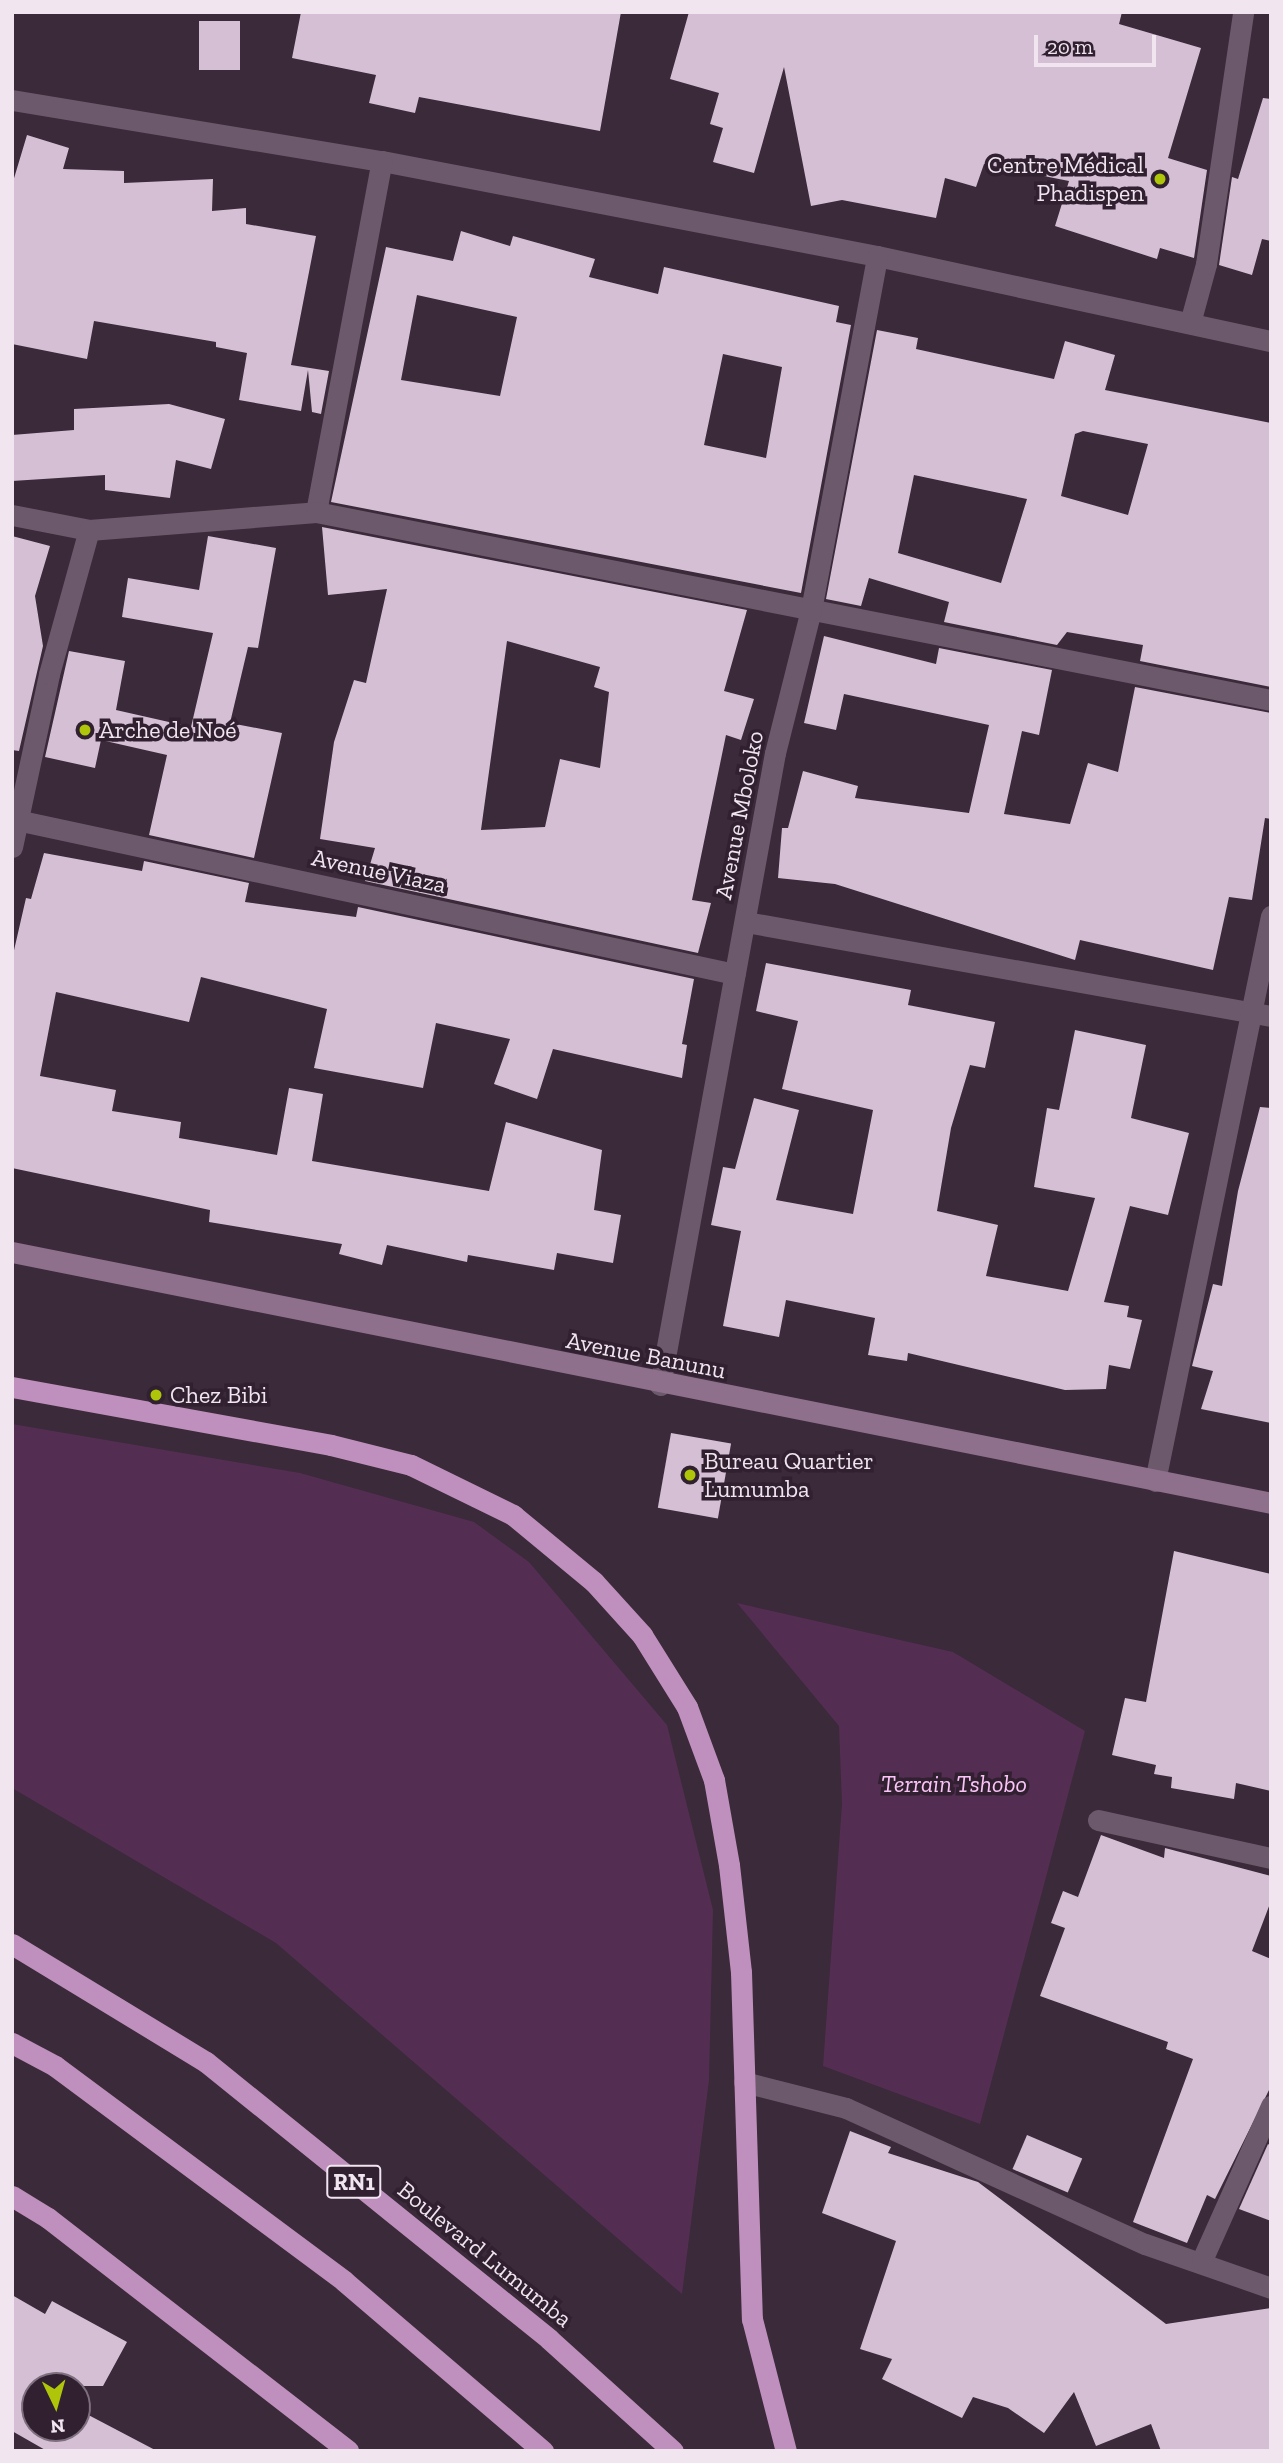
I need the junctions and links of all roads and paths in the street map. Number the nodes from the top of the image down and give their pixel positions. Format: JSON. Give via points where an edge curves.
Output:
{"nodes":[{"id":1,"x":1243,"y":12,"type":"edge"},
{"id":2,"x":12,"y":100,"type":"edge"},
{"id":3,"x":382,"y":161,"type":"junction"},
{"id":4,"x":877,"y":256,"type":"junction"},
{"id":5,"x":1190,"y":323,"type":"junction"},
{"id":6,"x":1271,"y":341,"type":"edge"},
{"id":7,"x":316,"y":512,"type":"junction"},
{"id":8,"x":12,"y":514,"type":"edge"},
{"id":9,"x":89,"y":530,"type":"junction"},
{"id":10,"x":811,"y":610,"type":"junction"},
{"id":11,"x":1271,"y":699,"type":"edge"},
{"id":12,"x":15,"y":820,"type":"edge"},
{"id":13,"x":12,"y":847,"type":"edge"},
{"id":14,"x":1271,"y":916,"type":"edge"},
{"id":15,"x":746,"y":922,"type":"junction"},
{"id":16,"x":734,"y":974,"type":"junction"},
{"id":17,"x":1262,"y":1015,"type":"edge"},
{"id":18,"x":12,"y":1252,"type":"edge"},
{"id":19,"x":660,"y":1384,"type":"junction"},
{"id":20,"x":12,"y":1387,"type":"edge"},
{"id":21,"x":1155,"y":1481,"type":"junction"},
{"id":22,"x":1271,"y":1503,"type":"edge"},
{"id":23,"x":1098,"y":1820,"type":"dead end"},
{"id":24,"x":1271,"y":1858,"type":"edge"},
{"id":25,"x":12,"y":1944,"type":"edge"},
{"id":26,"x":12,"y":2043,"type":"edge"},
{"id":27,"x":744,"y":2082,"type":"junction"},
{"id":28,"x":1271,"y":2106,"type":"edge"},
{"id":29,"x":12,"y":2196,"type":"edge"},
{"id":30,"x":1202,"y":2260,"type":"junction"},
{"id":31,"x":1271,"y":2288,"type":"edge"},
{"id":32,"x":348,"y":2451,"type":"edge"},
{"id":33,"x":543,"y":2451,"type":"edge"},
{"id":34,"x":673,"y":2451,"type":"edge"},
{"id":35,"x":786,"y":2451,"type":"edge"}],
"edges":[{"from":1,"to":5,"type":"street","via":[[1206,264]]},
{"from":2,"to":3,"type":"street"},
{"from":3,"to":4,"type":"street"},
{"from":3,"to":7,"type":"street"},
{"from":4,"to":5,"type":"street"},
{"from":4,"to":10,"type":"street","name":"Avenue Mboloko"},
{"from":5,"to":6,"type":"street"},
{"from":7,"to":9,"type":"street"},
{"from":7,"to":10,"type":"street"},
{"from":8,"to":9,"type":"street"},
{"from":9,"to":12,"type":"street"},
{"from":10,"to":11,"type":"street"},
{"from":10,"to":15,"type":"street","name":"Avenue Mboloko","via":[[775,753]]},
{"from":12,"to":13,"type":"street"},
{"from":12,"to":16,"type":"street","name":"Avenue Viaza"},
{"from":14,"to":17,"type":"street"},
{"from":15,"to":16,"type":"street","name":"Avenue Mboloko"},
{"from":15,"to":17,"type":"street"},
{"from":16,"to":19,"type":"street","name":"Avenue Mboloko"},
{"from":17,"to":21,"type":"street"},
{"from":18,"to":19,"type":"street","name":"Avenue Banunu"},
{"from":19,"to":21,"type":"street","name":"Avenue Banunu"},
{"from":20,"to":27,"type":"highway","via":[[331,1445],[411,1465],[513,1515],[594,1582],[642,1635],[687,1707],[714,1780],[741,1972]]},
{"from":21,"to":22,"type":"street","name":"Avenue Banunu"},
{"from":23,"to":24,"type":"street"},
{"from":25,"to":34,"type":"highway","name":"Boulevard Lumumba","number":"RN1","via":[[205,2062],[549,2339]]},
{"from":26,"to":33,"type":"highway","via":[[55,2066],[344,2281]]},
{"from":27,"to":30,"type":"street","via":[[846,2108],[1145,2244]]},
{"from":27,"to":35,"type":"highway","via":[[752,2319]]},
{"from":28,"to":30,"type":"street"},
{"from":29,"to":32,"type":"highway","via":[[48,2217]]},
{"from":30,"to":31,"type":"street"}]}
